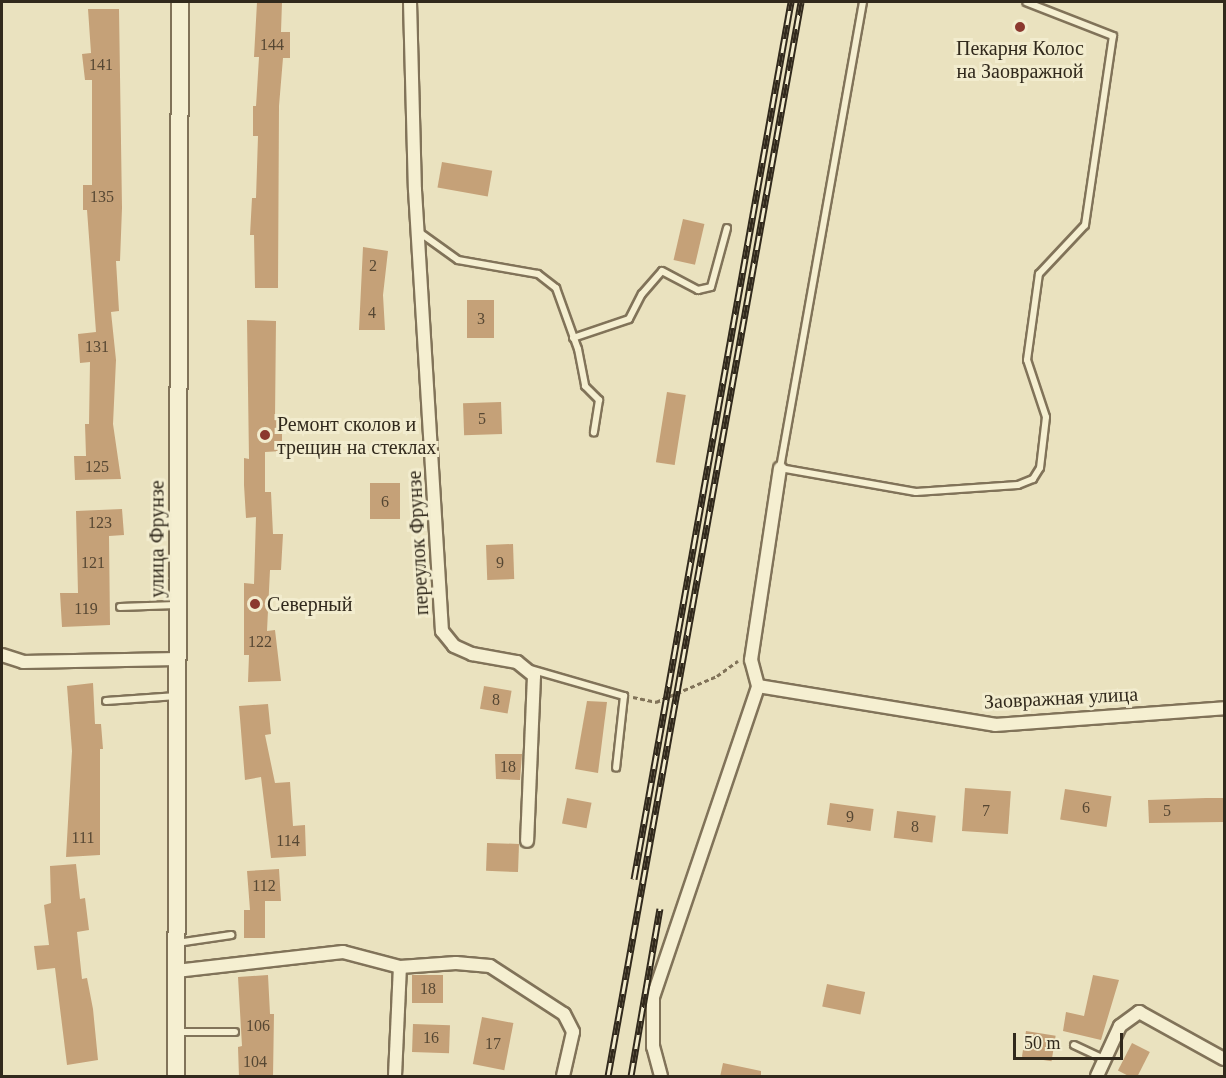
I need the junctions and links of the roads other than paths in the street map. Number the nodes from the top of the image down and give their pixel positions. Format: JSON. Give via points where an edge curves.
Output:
{"nodes":[{"id":1,"x":180,"y":2,"type":"edge"},
{"id":2,"x":410,"y":2,"type":"edge"},
{"id":3,"x":863,"y":2,"type":"edge"},
{"id":4,"x":1026,"y":2,"type":"edge"},
{"id":5,"x":727,"y":228,"type":"dead end"},
{"id":6,"x":418,"y":231,"type":"junction"},
{"id":7,"x":573,"y":338,"type":"junction"},
{"id":8,"x":594,"y":433,"type":"dead end"},
{"id":9,"x":780,"y":468,"type":"junction"},
{"id":10,"x":178,"y":605,"type":"junction"},
{"id":11,"x":120,"y":607,"type":"dead end"},
{"id":12,"x":4,"y":658,"type":"edge"},
{"id":13,"x":177,"y":658,"type":"junction"},
{"id":14,"x":527,"y":668,"type":"junction"},
{"id":15,"x":758,"y":686,"type":"junction"},
{"id":16,"x":177,"y":696,"type":"junction"},
{"id":17,"x":106,"y":701,"type":"dead end"},
{"id":18,"x":1224,"y":708,"type":"edge"},
{"id":19,"x":616,"y":768,"type":"dead end"},
{"id":20,"x":527,"y":841,"type":"dead end"},
{"id":21,"x":231,"y":935,"type":"dead end"},
{"id":22,"x":176,"y":944,"type":"junction"},
{"id":23,"x":400,"y":967,"type":"junction"},
{"id":24,"x":176,"y":971,"type":"junction"},
{"id":25,"x":176,"y":1032,"type":"junction"},
{"id":26,"x":235,"y":1032,"type":"dead end"},
{"id":27,"x":1074,"y":1045,"type":"dead end"},
{"id":28,"x":1224,"y":1059,"type":"edge"},
{"id":29,"x":1105,"y":1060,"type":"junction"},
{"id":30,"x":176,"y":1077,"type":"edge"},
{"id":31,"x":395,"y":1077,"type":"edge"},
{"id":32,"x":563,"y":1077,"type":"edge"},
{"id":33,"x":661,"y":1077,"type":"edge"},
{"id":34,"x":1097,"y":1077,"type":"edge"}],
"edges":[{"from":1,"to":10,"type":"street","name":"улица Фрунзе"},
{"from":2,"to":6,"type":"street","name":"переулок Фрунзе"},
{"from":3,"to":9,"type":"lane"},
{"from":4,"to":9,"type":"lane","via":[[1113,36],[1085,225],[1039,274],[1027,360],[1046,417],[1040,468],[1033,479],[989,490],[916,492]]},
{"from":5,"to":7,"type":"lane","via":[[711,287],[698,290],[662,271],[642,294],[629,319]]},
{"from":6,"to":7,"type":"lane","via":[[458,260],[538,274],[556,288]]},
{"from":6,"to":14,"type":"street","name":"переулок Фрунзе","via":[[442,631],[454,646],[472,654],[517,662]]},
{"from":7,"to":8,"type":"lane","via":[[585,386],[599,400]]},
{"from":9,"to":15,"type":"street","via":[[751,660]]},
{"from":10,"to":11,"type":"lane"},
{"from":10,"to":13,"type":"street","name":"улица Фрунзе"},
{"from":12,"to":13,"type":"street","via":[[23,662]]},
{"from":13,"to":16,"type":"street","name":"улица Фрунзе"},
{"from":14,"to":19,"type":"lane","via":[[616,691],[625,704]]},
{"from":14,"to":20,"type":"street","via":[[534,676]]},
{"from":15,"to":18,"type":"street","name":"Заовражная улица","via":[[995,724]]},
{"from":15,"to":33,"type":"street","via":[[653,997],[653,1047]]},
{"from":16,"to":17,"type":"lane"},
{"from":16,"to":22,"type":"street","name":"улица Фрунзе"},
{"from":21,"to":22,"type":"lane"},
{"from":22,"to":24,"type":"street","name":"улица Фрунзе"},
{"from":23,"to":24,"type":"street","via":[[343,952]]},
{"from":23,"to":31,"type":"street"},
{"from":23,"to":32,"type":"street","via":[[456,963],[490,966],[559,1008],[573,1032]]},
{"from":24,"to":25,"type":"street","name":"улица Фрунзе"},
{"from":25,"to":26,"type":"lane"},
{"from":25,"to":30,"type":"street","name":"улица Фрунзе"},
{"from":27,"to":29,"type":"lane"},
{"from":28,"to":29,"type":"street","via":[[1138,1012],[1120,1026]]},
{"from":29,"to":34,"type":"street"}]}
